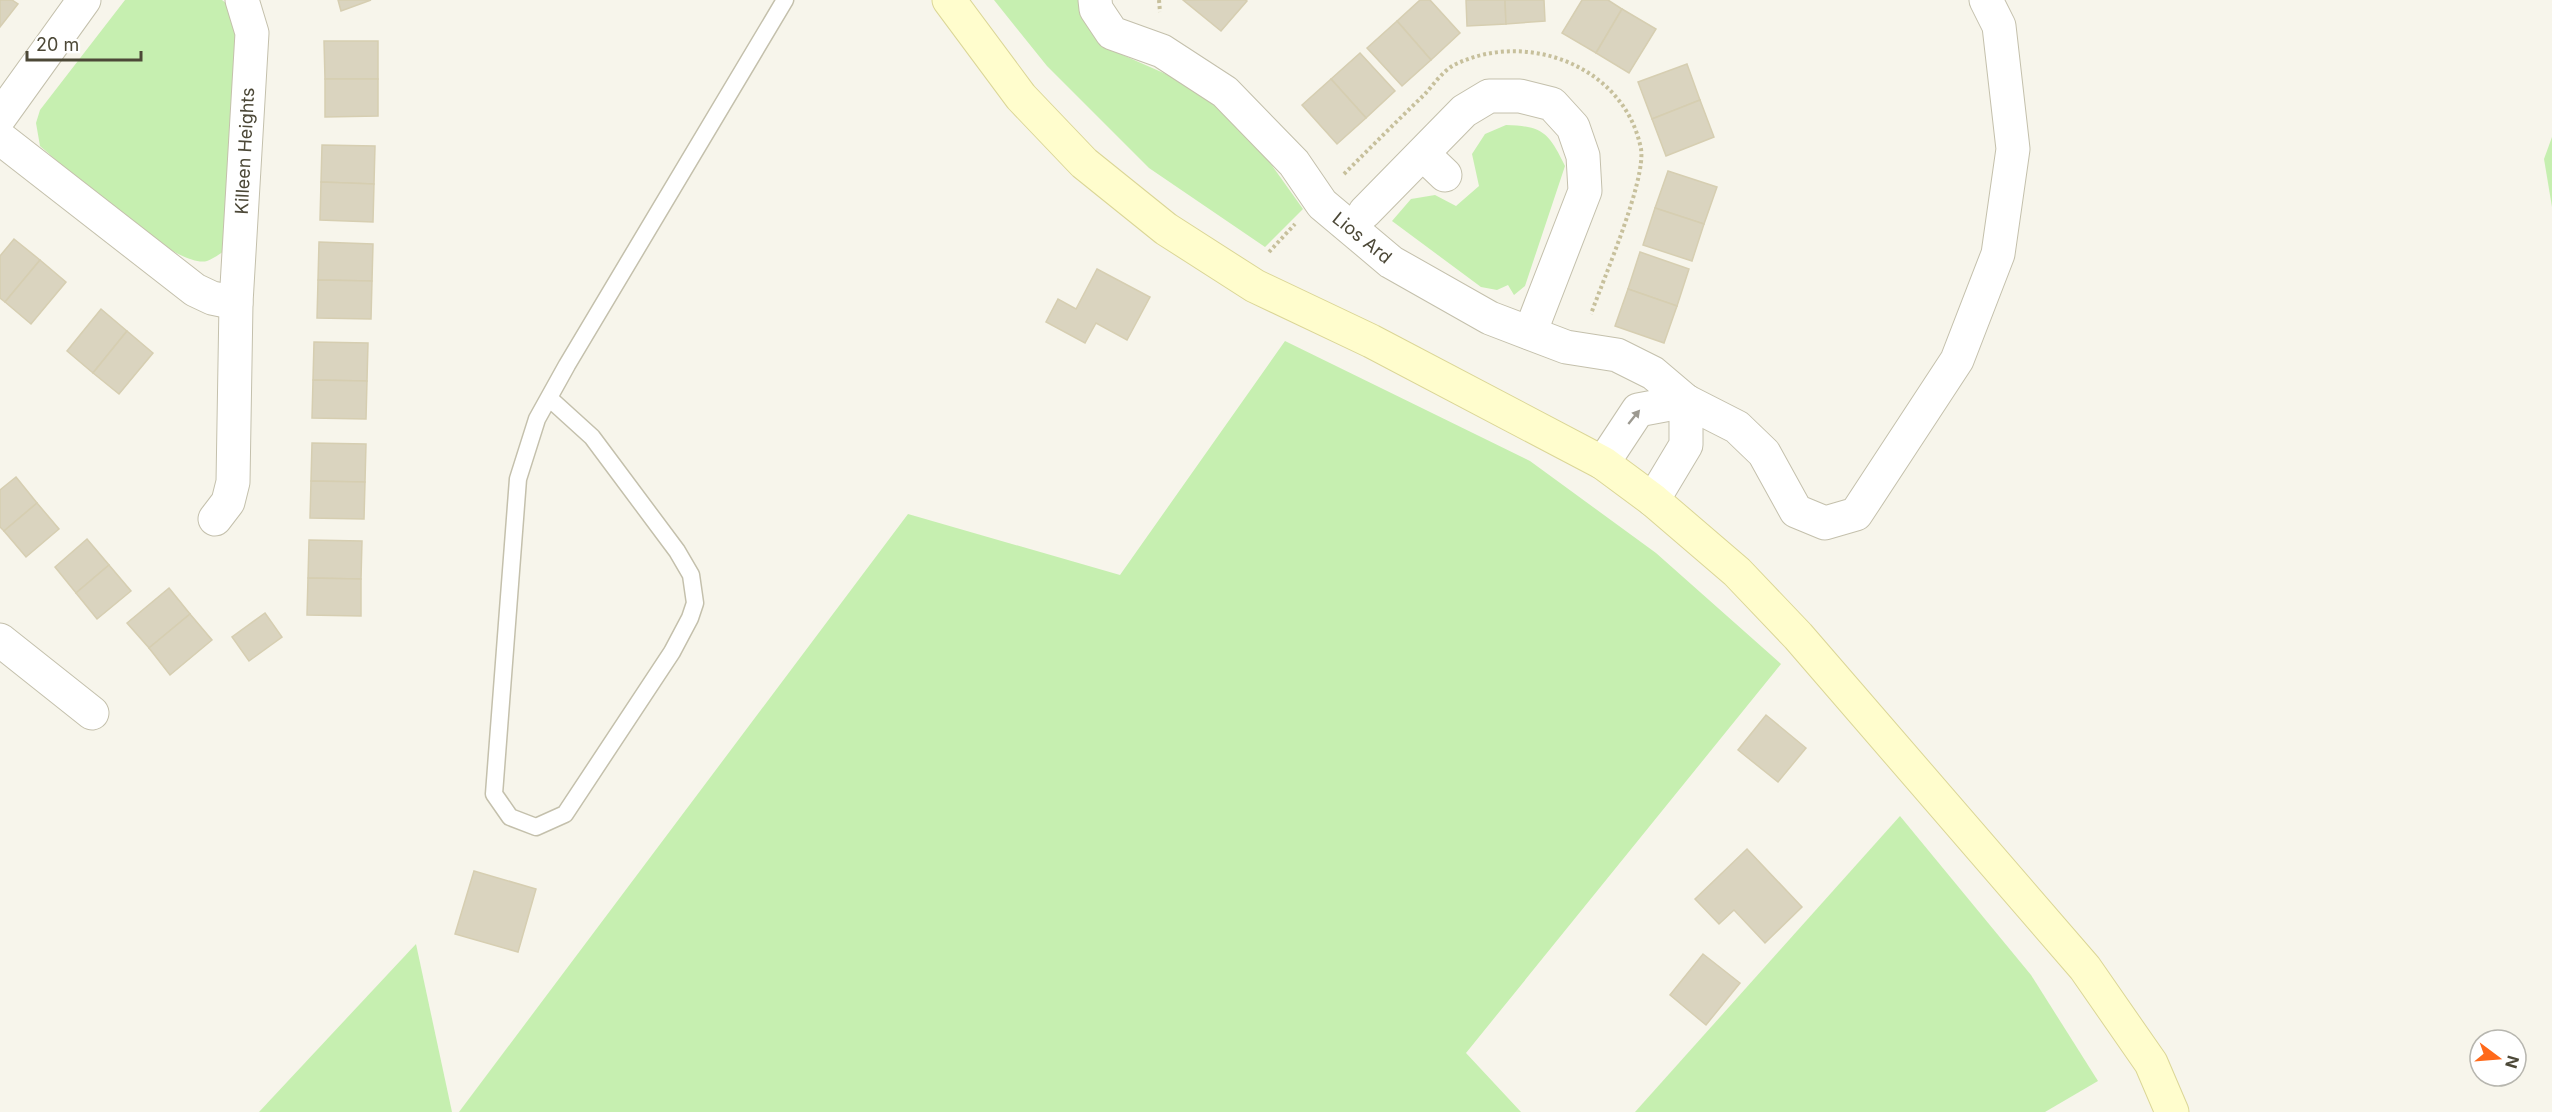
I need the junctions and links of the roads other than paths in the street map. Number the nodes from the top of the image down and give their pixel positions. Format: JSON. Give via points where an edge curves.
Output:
{"nodes":[{"id":1,"x":84,"y":0,"type":"edge"},
{"id":2,"x":242,"y":0,"type":"edge"},
{"id":3,"x":785,"y":0,"type":"edge"},
{"id":4,"x":949,"y":0,"type":"edge"},
{"id":5,"x":1095,"y":0,"type":"edge"},
{"id":6,"x":1986,"y":0,"type":"edge"},
{"id":7,"x":0,"y":117,"type":"edge"},
{"id":8,"x":0,"y":138,"type":"edge"},
{"id":9,"x":1365,"y":212,"type":"dead end"},
{"id":10,"x":236,"y":303,"type":"junction"},
{"id":11,"x":1530,"y":333,"type":"junction"},
{"id":12,"x":549,"y":398,"type":"junction"},
{"id":13,"x":1686,"y":401,"type":"junction"},
{"id":14,"x":1603,"y":463,"type":"junction"},
{"id":15,"x":1653,"y":500,"type":"junction"},
{"id":16,"x":215,"y":519,"type":"dead end"},
{"id":17,"x":0,"y":640,"type":"edge"},
{"id":18,"x":92,"y":712,"type":"dead end"},
{"id":19,"x":2172,"y":1112,"type":"edge"}],
"edges":[{"from":1,"to":7,"type":"street"},
{"from":2,"to":10,"type":"street","name":"Killeen Heights","via":[[252,33]]},
{"from":3,"to":12,"type":"lane"},
{"from":4,"to":14,"type":"main road","via":[[1021,97],[1084,163],[1166,229],[1244,279],[1481,397]]},
{"from":5,"to":11,"type":"street","name":"Lios Ard","via":[[1096,9],[1112,33],[1162,51],[1225,92],[1294,163],[1318,199],[1391,262],[1490,318]]},
{"from":6,"to":13,"type":"street","name":"Lios Ard","via":[[1999,26],[2013,149],[1998,254],[1957,360],[1856,514],[1825,523],[1796,511],[1764,453],[1737,427]]},
{"from":8,"to":10,"type":"street","via":[[195,290]]},
{"from":9,"to":11,"type":"street","via":[[1434,165],[1464,111],[1489,96],[1520,96],[1552,104],[1573,126],[1583,156],[1586,191]]},
{"from":10,"to":16,"type":"street","name":"Killeen Heights","via":[[233,482],[228,502]]},
{"from":11,"to":13,"type":"street","name":"Lios Ard","via":[[1566,347],[1617,355],[1653,373]]},
{"from":12,"to":12,"type":"lane","via":[[537,419],[518,479],[494,794],[510,817],[536,827],[565,814],[672,652],[694,603],[691,575],[677,551],[592,437]]},
{"from":14,"to":13,"type":"street","one_way":true,"via":[[1638,410]]},
{"from":13,"to":15,"type":"street","via":[[1686,445]]},
{"from":14,"to":15,"type":"main road"},
{"from":15,"to":19,"type":"main road","via":[[1737,572],[1798,636],[2085,968],[2151,1063]]},
{"from":17,"to":18,"type":"street"}]}
